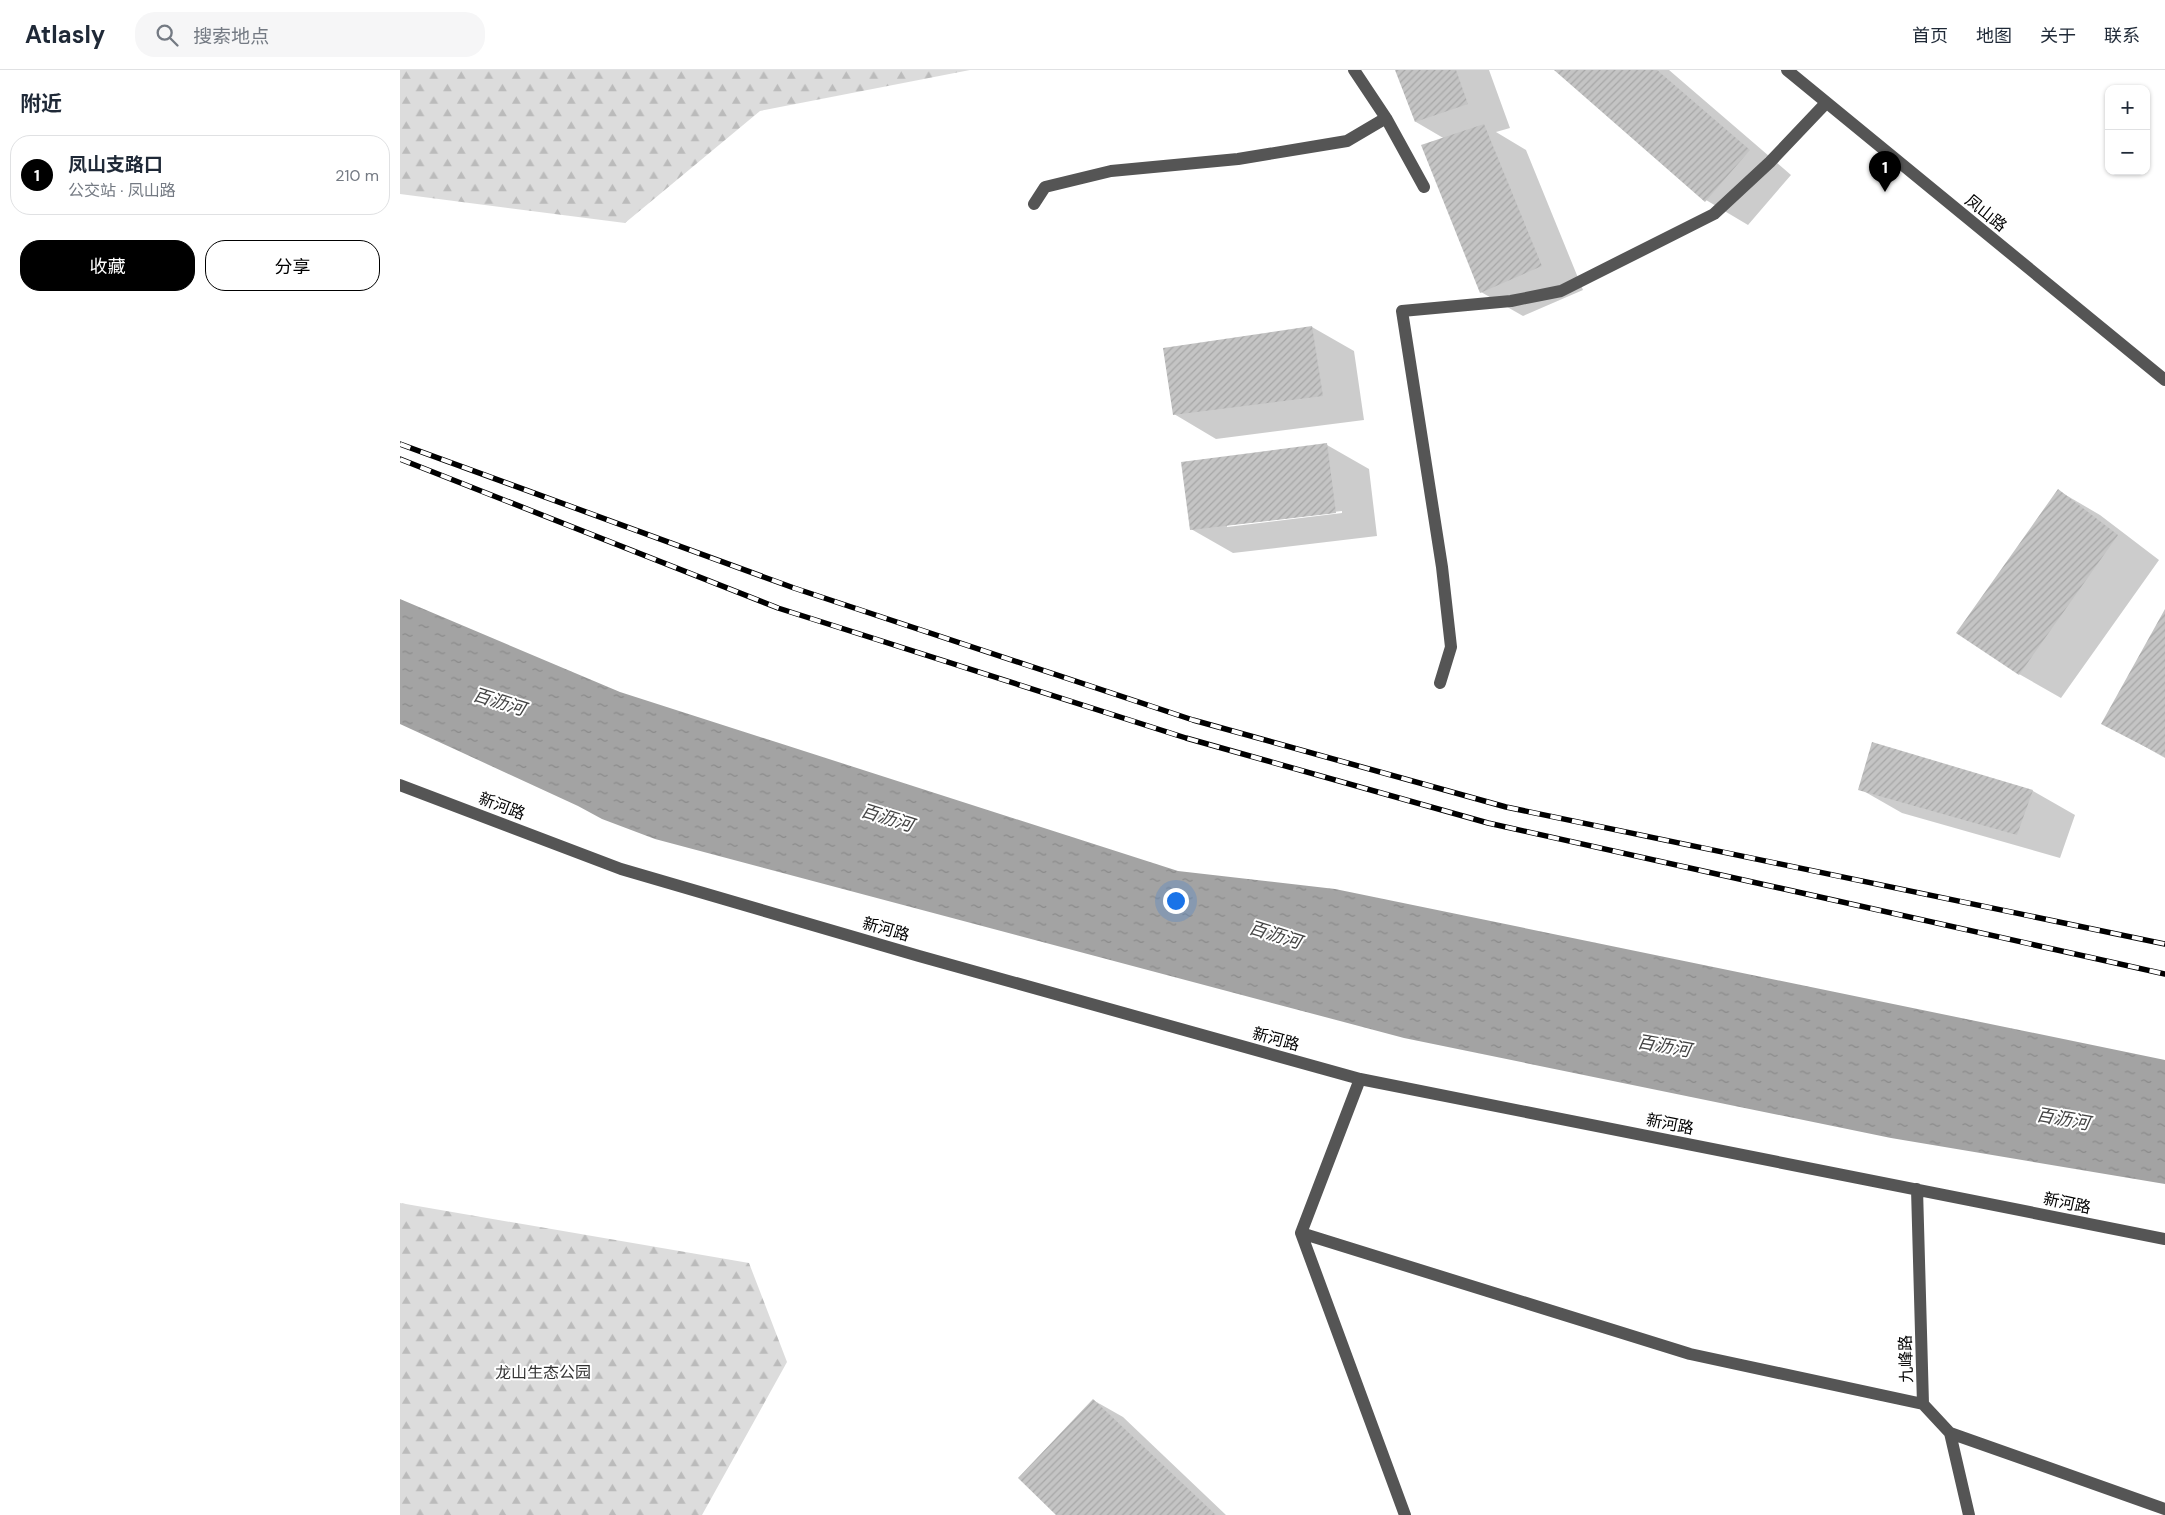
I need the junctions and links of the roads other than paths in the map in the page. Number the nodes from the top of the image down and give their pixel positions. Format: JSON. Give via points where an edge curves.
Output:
{"nodes":[{"id":1,"x":1354,"y":70,"type":"edge"},
{"id":2,"x":1787,"y":70,"type":"edge"},
{"id":3,"x":1826,"y":104,"type":"junction"},
{"id":4,"x":1386,"y":118,"type":"junction"},
{"id":5,"x":1424,"y":188,"type":"dead end"},
{"id":6,"x":1034,"y":204,"type":"dead end"},
{"id":7,"x":2165,"y":380,"type":"edge"},
{"id":8,"x":1440,"y":683,"type":"dead end"},
{"id":9,"x":400,"y":785,"type":"edge"},
{"id":10,"x":1360,"y":1079,"type":"junction"},
{"id":11,"x":1917,"y":1189,"type":"junction"},
{"id":12,"x":1301,"y":1233,"type":"junction"},
{"id":13,"x":2165,"y":1240,"type":"edge"},
{"id":14,"x":1924,"y":1404,"type":"junction"},
{"id":15,"x":1950,"y":1433,"type":"junction"},
{"id":16,"x":2165,"y":1509,"type":"edge"},
{"id":17,"x":1405,"y":1515,"type":"edge"},
{"id":18,"x":1969,"y":1515,"type":"edge"}],
"edges":[{"from":1,"to":4,"type":"street"},
{"from":2,"to":3,"type":"street","name":"凤山路"},
{"from":3,"to":7,"type":"street","name":"凤山路"},
{"from":3,"to":8,"type":"street","via":[[1714,214],[1561,291],[1511,301],[1402,311],[1442,567],[1451,647]]},
{"from":4,"to":5,"type":"street"},
{"from":4,"to":6,"type":"street","via":[[1347,141],[1238,159],[1111,172],[1045,187]]},
{"from":9,"to":10,"type":"street","name":"新河路","via":[[622,869]]},
{"from":10,"to":11,"type":"street","name":"新河路"},
{"from":10,"to":12,"type":"street"},
{"from":11,"to":13,"type":"street","name":"新河路"},
{"from":11,"to":14,"type":"street","name":"九峰路"},
{"from":12,"to":14,"type":"street","via":[[1690,1354]]},
{"from":12,"to":17,"type":"street"},
{"from":14,"to":15,"type":"street","name":"九峰路"},
{"from":15,"to":16,"type":"street"},
{"from":15,"to":18,"type":"street","name":"九峰路"}]}
